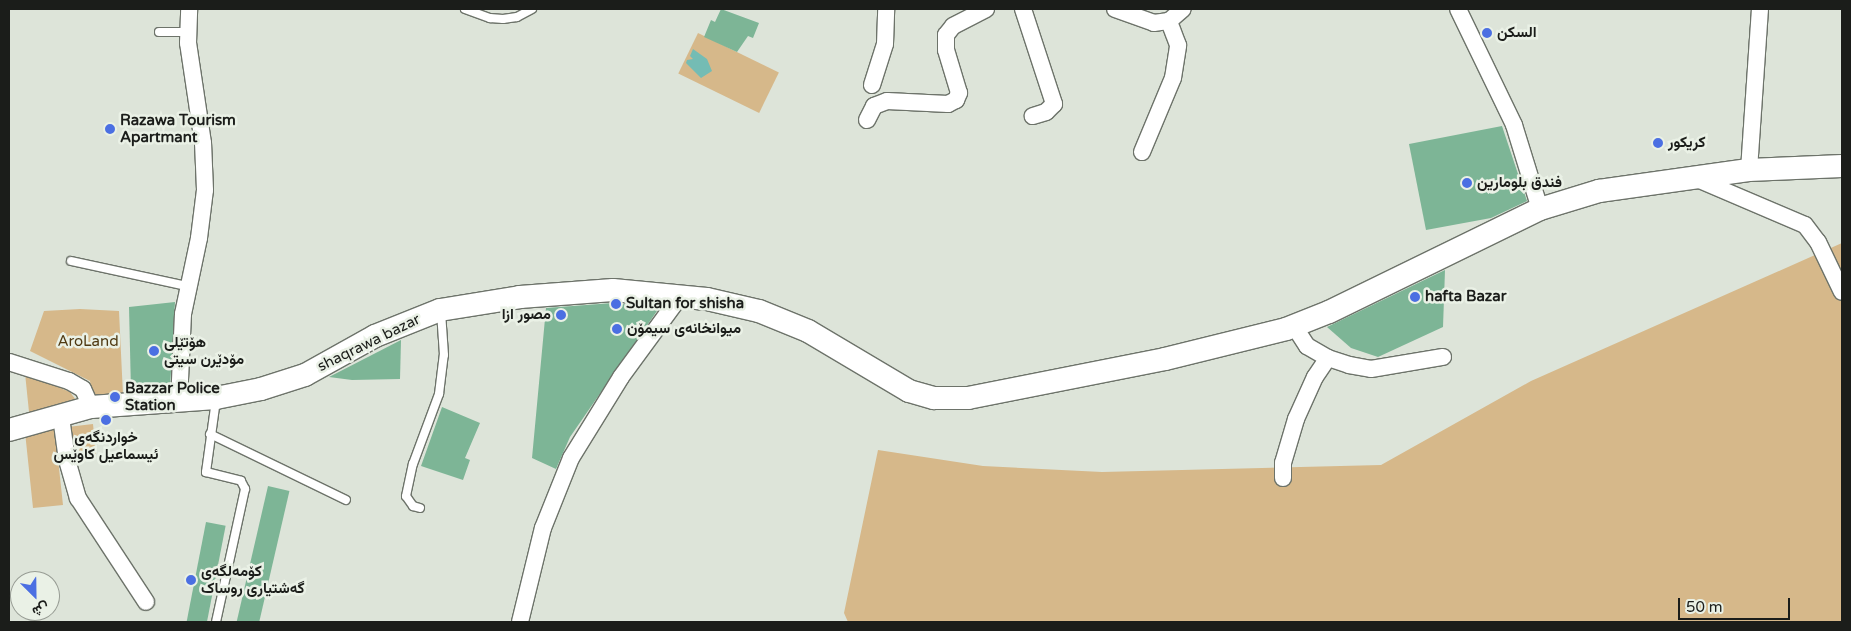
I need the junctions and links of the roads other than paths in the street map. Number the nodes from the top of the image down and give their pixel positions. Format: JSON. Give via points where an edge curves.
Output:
{"nodes":[{"id":1,"x":189,"y":9,"type":"edge"},
{"id":2,"x":465,"y":9,"type":"edge"},
{"id":3,"x":532,"y":9,"type":"edge"},
{"id":4,"x":886,"y":9,"type":"edge"},
{"id":5,"x":986,"y":9,"type":"edge"},
{"id":6,"x":1023,"y":9,"type":"edge"},
{"id":7,"x":1115,"y":9,"type":"edge"},
{"id":8,"x":1183,"y":9,"type":"edge"},
{"id":9,"x":1458,"y":9,"type":"edge"},
{"id":10,"x":1760,"y":9,"type":"edge"},
{"id":11,"x":1169,"y":21,"type":"junction"},
{"id":12,"x":159,"y":32,"type":"dead end"},
{"id":13,"x":187,"y":32,"type":"junction"},
{"id":14,"x":872,"y":86,"type":"dead end"},
{"id":15,"x":1033,"y":116,"type":"dead end"},
{"id":16,"x":867,"y":120,"type":"dead end"},
{"id":17,"x":1142,"y":152,"type":"dead end"},
{"id":18,"x":1842,"y":166,"type":"edge"},
{"id":19,"x":1748,"y":170,"type":"junction"},
{"id":20,"x":1697,"y":179,"type":"junction"},
{"id":21,"x":1540,"y":209,"type":"junction"},
{"id":22,"x":71,"y":261,"type":"dead end"},
{"id":23,"x":188,"y":286,"type":"junction"},
{"id":24,"x":1842,"y":292,"type":"edge"},
{"id":25,"x":681,"y":295,"type":"junction"},
{"id":26,"x":440,"y":310,"type":"junction"},
{"id":27,"x":1294,"y":326,"type":"junction"},
{"id":28,"x":1443,"y":357,"type":"dead end"},
{"id":29,"x":1328,"y":358,"type":"junction"},
{"id":30,"x":9,"y":362,"type":"edge"},
{"id":31,"x":216,"y":398,"type":"junction"},
{"id":32,"x":180,"y":402,"type":"junction"},
{"id":33,"x":91,"y":407,"type":"junction"},
{"id":34,"x":61,"y":417,"type":"junction"},
{"id":35,"x":9,"y":430,"type":"edge"},
{"id":36,"x":210,"y":434,"type":"junction"},
{"id":37,"x":1283,"y":478,"type":"dead end"},
{"id":38,"x":346,"y":500,"type":"dead end"},
{"id":39,"x":420,"y":508,"type":"dead end"},
{"id":40,"x":146,"y":602,"type":"dead end"},
{"id":41,"x":216,"y":622,"type":"edge"},
{"id":42,"x":520,"y":622,"type":"edge"}],
"edges":[{"from":1,"to":13,"type":"street"},
{"from":2,"to":3,"type":"lane","via":[[503,19],[517,17]]},
{"from":4,"to":14,"type":"street","via":[[885,44]]},
{"from":5,"to":16,"type":"street","via":[[953,26],[946,35],[946,50],[959,93],[956,100],[948,104],[887,101],[874,106]]},
{"from":6,"to":15,"type":"street","via":[[1054,104],[1046,112]]},
{"from":7,"to":11,"type":"street","via":[[1154,23]]},
{"from":8,"to":11,"type":"street"},
{"from":9,"to":21,"type":"street","via":[[1514,125]]},
{"from":10,"to":19,"type":"street"},
{"from":11,"to":17,"type":"street","via":[[1178,45],[1173,78]]},
{"from":12,"to":13,"type":"lane"},
{"from":13,"to":23,"type":"street","via":[[205,166],[202,222]]},
{"from":18,"to":19,"type":"street","name":"shaqrawa bazar"},
{"from":19,"to":20,"type":"street","name":"shaqrawa bazar"},
{"from":20,"to":21,"type":"street","name":"shaqrawa bazar","via":[[1637,184]]},
{"from":20,"to":24,"type":"street","via":[[1805,225],[1818,242]]},
{"from":21,"to":27,"type":"street","name":"shaqrawa bazar"},
{"from":22,"to":23,"type":"lane"},
{"from":23,"to":32,"type":"street","via":[[180,344]]},
{"from":25,"to":26,"type":"street","name":"shaqrawa bazar","via":[[613,290],[520,297]]},
{"from":25,"to":27,"type":"street","name":"shaqrawa bazar","via":[[733,304],[784,320],[909,391],[934,398],[968,398],[1165,359]]},
{"from":25,"to":42,"type":"street","via":[[621,377],[571,458],[543,528]]},
{"from":26,"to":31,"type":"street","name":"shaqrawa bazar","via":[[375,336],[305,375],[261,389]]},
{"from":26,"to":39,"type":"lane","via":[[444,355],[439,394],[413,464],[406,496],[413,506]]},
{"from":27,"to":29,"type":"street","via":[[1307,346]]},
{"from":28,"to":29,"type":"street","via":[[1371,369]]},
{"from":29,"to":37,"type":"street","via":[[1315,377],[1296,419],[1283,463]]},
{"from":30,"to":33,"type":"street","via":[[69,381],[83,389]]},
{"from":31,"to":32,"type":"street","name":"shaqrawa bazar"},
{"from":31,"to":36,"type":"lane"},
{"from":32,"to":33,"type":"street","name":"shaqrawa bazar","via":[[135,402]]},
{"from":33,"to":34,"type":"street","name":"shaqrawa bazar"},
{"from":34,"to":35,"type":"street","name":"shaqrawa bazar"},
{"from":34,"to":40,"type":"street","via":[[67,460],[78,498]]},
{"from":36,"to":38,"type":"lane"},
{"from":36,"to":41,"type":"lane","via":[[206,472],[241,481],[244,489]]}]}
